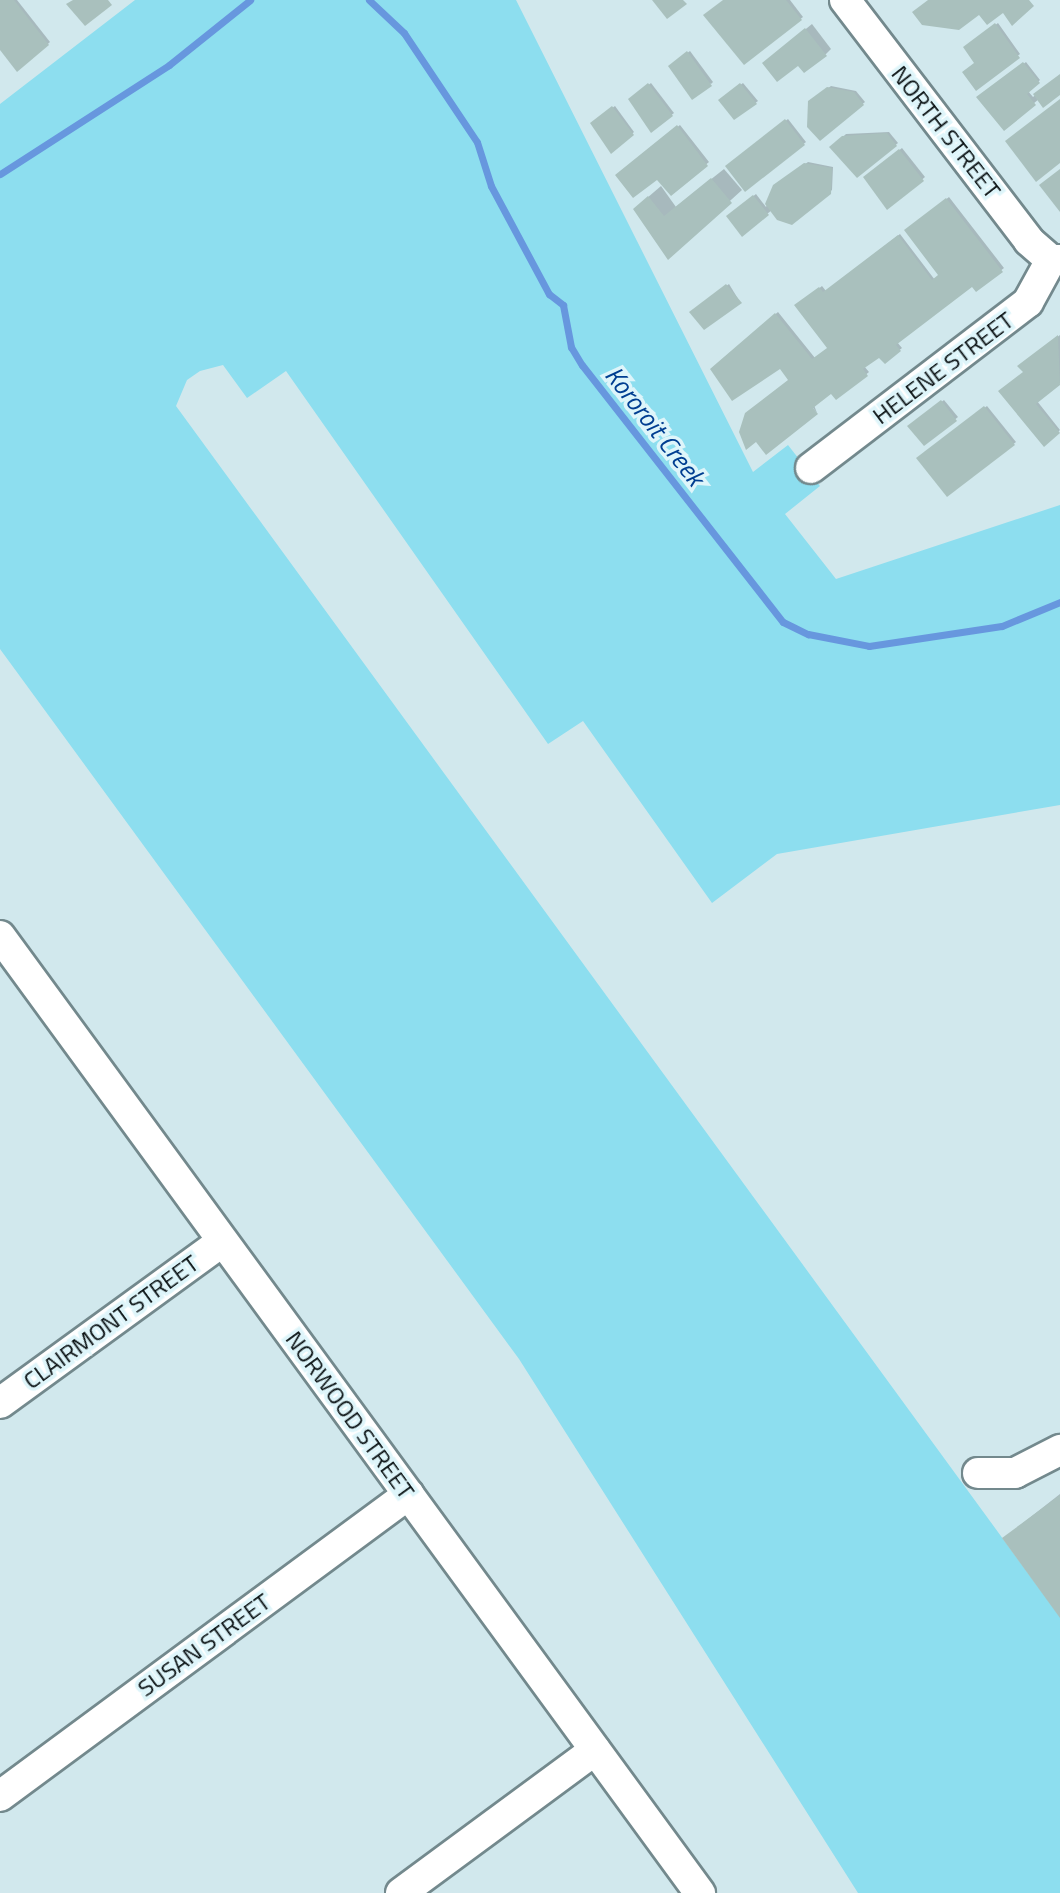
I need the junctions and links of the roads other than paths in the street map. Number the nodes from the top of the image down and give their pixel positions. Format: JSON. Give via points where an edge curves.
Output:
{"nodes":[{"id":1,"x":859,"y":5,"type":"edge"},
{"id":2,"x":1055,"y":260,"type":"edge"},
{"id":3,"x":811,"y":468,"type":"dead end"},
{"id":4,"x":0,"y":936,"type":"edge"},
{"id":5,"x":222,"y":1242,"type":"junction"},
{"id":6,"x":0,"y":1403,"type":"edge"},
{"id":7,"x":1060,"y":1450,"type":"edge"},
{"id":8,"x":978,"y":1473,"type":"dead end"},
{"id":9,"x":409,"y":1494,"type":"junction"},
{"id":10,"x":595,"y":1750,"type":"junction"},
{"id":11,"x":0,"y":1796,"type":"edge"},
{"id":12,"x":401,"y":1893,"type":"edge"},
{"id":13,"x":700,"y":1893,"type":"edge"}],
"edges":[{"from":1,"to":2,"type":"street","name":"NORTH STREET","via":[[1039,253]]},
{"from":2,"to":3,"type":"street","name":"HELENE STREET","via":[[1028,302]]},
{"from":4,"to":5,"type":"street","name":"NORWOOD STREET"},
{"from":5,"to":6,"type":"street","name":"CLAIRMONT STREET"},
{"from":5,"to":9,"type":"street","name":"NORWOOD STREET"},
{"from":7,"to":8,"type":"street","via":[[1015,1473]]},
{"from":9,"to":10,"type":"street","name":"NORWOOD STREET"},
{"from":9,"to":11,"type":"street","name":"SUSAN STREET"},
{"from":10,"to":12,"type":"street"},
{"from":10,"to":13,"type":"street","name":"NORWOOD STREET"}]}
